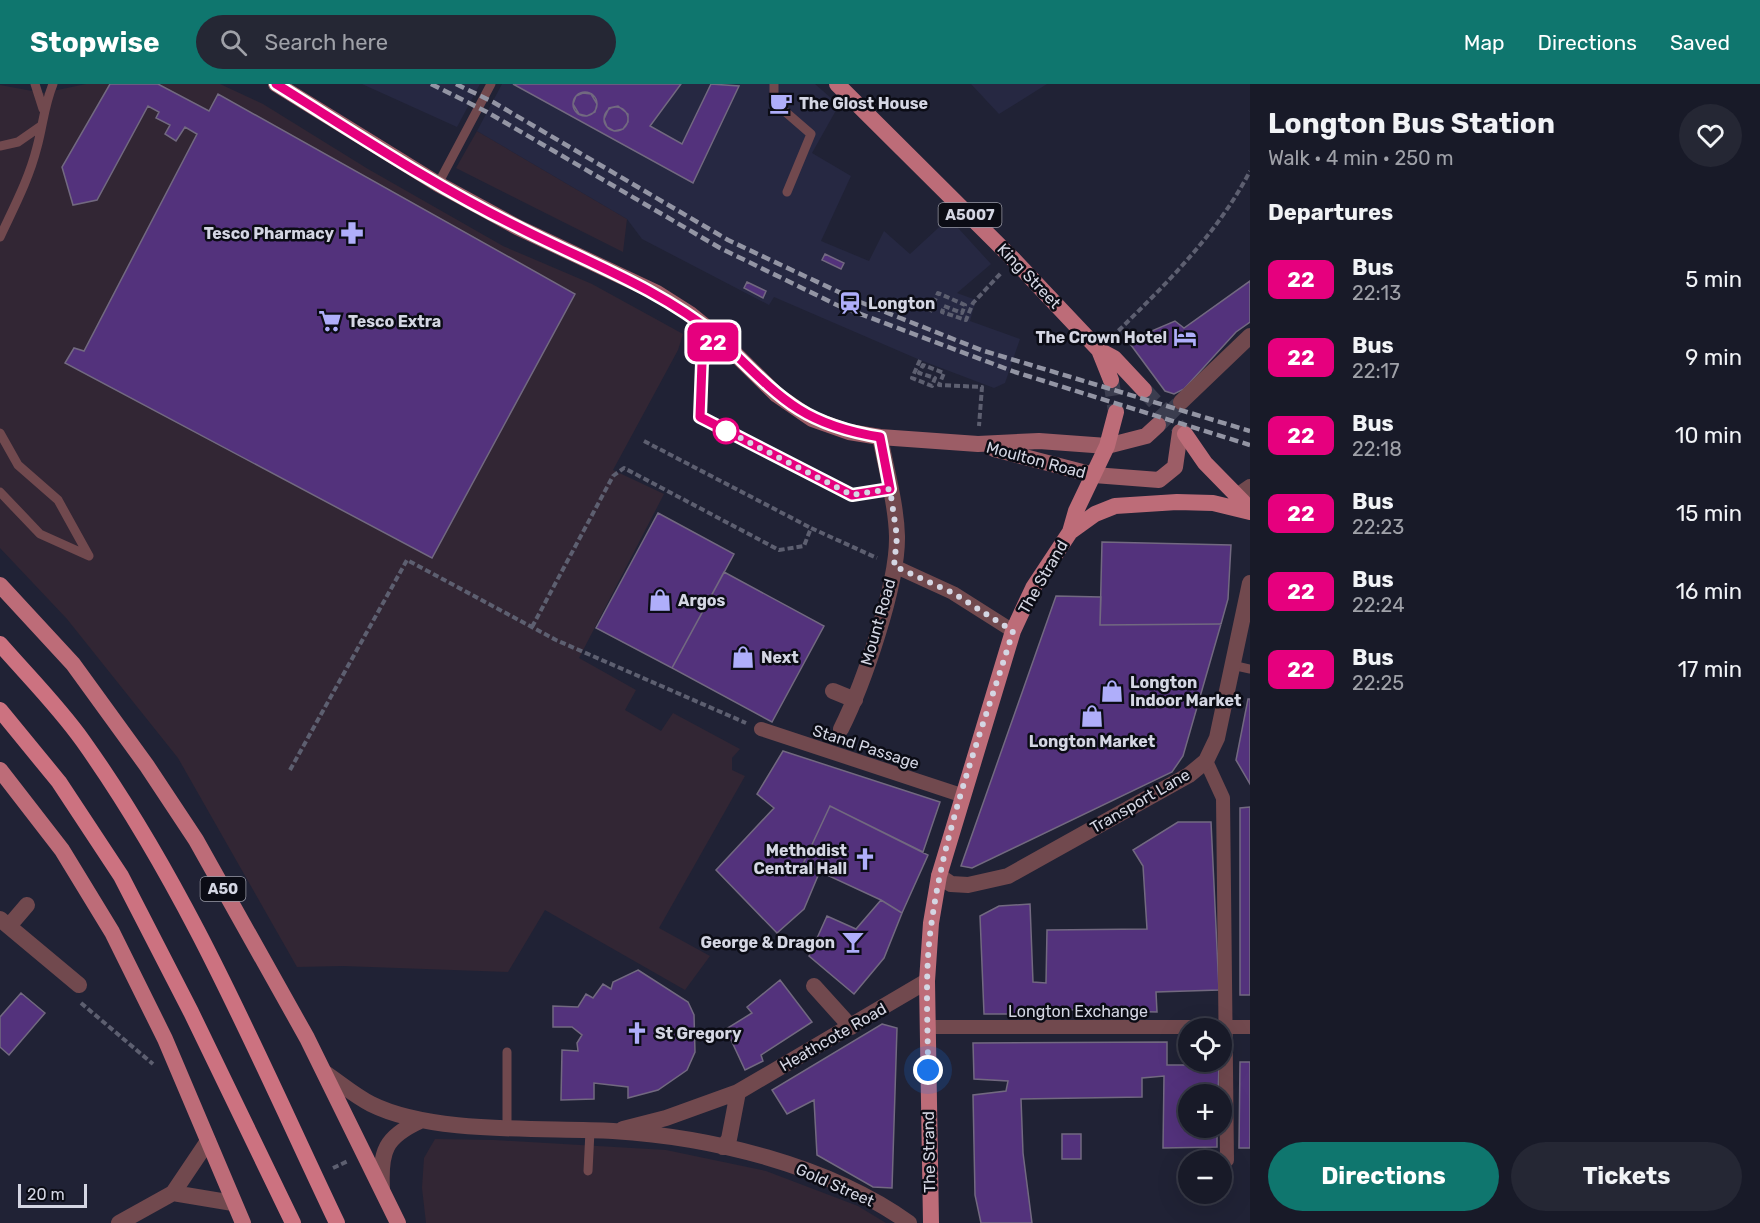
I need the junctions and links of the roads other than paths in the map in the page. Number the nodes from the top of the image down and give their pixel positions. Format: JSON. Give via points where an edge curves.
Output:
{"nodes":[{"id":1,"x":35,"y":84,"type":"edge"},
{"id":2,"x":52,"y":84,"type":"edge"},
{"id":3,"x":276,"y":84,"type":"edge"},
{"id":4,"x":491,"y":84,"type":"edge"},
{"id":5,"x":774,"y":84,"type":"edge"},
{"id":6,"x":837,"y":84,"type":"edge"},
{"id":7,"x":43,"y":109,"type":"junction"},
{"id":8,"x":41,"y":126,"type":"junction"},
{"id":9,"x":0,"y":146,"type":"edge"},
{"id":10,"x":438,"y":184,"type":"junction"},
{"id":11,"x":787,"y":192,"type":"dead end"},
{"id":12,"x":0,"y":237,"type":"edge"},
{"id":13,"x":717,"y":336,"type":"junction"},
{"id":14,"x":1250,"y":336,"type":"edge"},
{"id":15,"x":1099,"y":350,"type":"junction"},
{"id":16,"x":1111,"y":380,"type":"tunnel mouth"},
{"id":17,"x":1144,"y":390,"type":"tunnel mouth"},
{"id":18,"x":1181,"y":402,"type":"tunnel mouth"},
{"id":19,"x":1116,"y":412,"type":"tunnel mouth"},
{"id":20,"x":1158,"y":425,"type":"tunnel mouth"},
{"id":21,"x":0,"y":433,"type":"edge"},
{"id":22,"x":880,"y":437,"type":"junction"},
{"id":23,"x":978,"y":444,"type":"junction"},
{"id":24,"x":1107,"y":446,"type":"junction"},
{"id":25,"x":1094,"y":475,"type":"junction"},
{"id":26,"x":890,"y":489,"type":"junction"},
{"id":27,"x":0,"y":492,"type":"edge"},
{"id":28,"x":1243,"y":492,"type":"edge"},
{"id":29,"x":1250,"y":511,"type":"edge"},
{"id":30,"x":1070,"y":532,"type":"junction"},
{"id":31,"x":894,"y":566,"type":"junction"},
{"id":32,"x":1250,"y":583,"type":"edge"},
{"id":33,"x":0,"y":585,"type":"edge"},
{"id":34,"x":1013,"y":631,"type":"junction"},
{"id":35,"x":0,"y":644,"type":"edge"},
{"id":36,"x":1232,"y":665,"type":"junction"},
{"id":37,"x":1250,"y":669,"type":"edge"},
{"id":38,"x":832,"y":691,"type":"dead end"},
{"id":39,"x":855,"y":700,"type":"junction"},
{"id":40,"x":0,"y":710,"type":"edge"},
{"id":41,"x":761,"y":729,"type":"road end"},
{"id":42,"x":841,"y":729,"type":"dead end"},
{"id":43,"x":1206,"y":761,"type":"junction"},
{"id":44,"x":0,"y":770,"type":"edge"},
{"id":45,"x":961,"y":795,"type":"junction"},
{"id":46,"x":939,"y":876,"type":"junction"},
{"id":47,"x":27,"y":905,"type":"dead end"},
{"id":48,"x":5,"y":922,"type":"edge"},
{"id":49,"x":927,"y":981,"type":"junction"},
{"id":50,"x":79,"y":985,"type":"road end"},
{"id":51,"x":814,"y":986,"type":"dead end"},
{"id":52,"x":1228,"y":1018,"type":"edge"},
{"id":53,"x":851,"y":1027,"type":"junction"},
{"id":54,"x":928,"y":1027,"type":"junction"},
{"id":55,"x":1178,"y":1027,"type":"edge"},
{"id":56,"x":1232,"y":1027,"type":"edge"},
{"id":57,"x":1250,"y":1027,"type":"edge"},
{"id":58,"x":507,"y":1052,"type":"dead end"},
{"id":59,"x":1228,"y":1072,"type":"edge"},
{"id":60,"x":325,"y":1073,"type":"junction"},
{"id":61,"x":738,"y":1092,"type":"junction"},
{"id":62,"x":420,"y":1121,"type":"junction"},
{"id":63,"x":507,"y":1127,"type":"junction"},
{"id":64,"x":590,"y":1131,"type":"junction"},
{"id":65,"x":613,"y":1131,"type":"junction"},
{"id":66,"x":208,"y":1142,"type":"junction"},
{"id":67,"x":723,"y":1147,"type":"junction"},
{"id":68,"x":1227,"y":1150,"type":"edge"},
{"id":69,"x":588,"y":1171,"type":"dead end"},
{"id":70,"x":382,"y":1189,"type":"junction"},
{"id":71,"x":173,"y":1193,"type":"junction"},
{"id":72,"x":233,"y":1203,"type":"junction"},
{"id":73,"x":119,"y":1223,"type":"edge"},
{"id":74,"x":243,"y":1223,"type":"edge"},
{"id":75,"x":294,"y":1223,"type":"edge"},
{"id":76,"x":337,"y":1223,"type":"edge"},
{"id":77,"x":398,"y":1223,"type":"edge"},
{"id":78,"x":909,"y":1223,"type":"edge"},
{"id":79,"x":931,"y":1223,"type":"edge"}],
"edges":[{"from":1,"to":7,"type":"lane"},
{"from":2,"to":7,"type":"lane"},
{"from":3,"to":10,"type":"main road","name":"Moulton Road"},
{"from":4,"to":10,"type":"lane"},
{"from":5,"to":11,"type":"lane","via":[[774,102],[811,134]]},
{"from":6,"to":15,"type":"main road","name":"King Street","number":"A5007"},
{"from":7,"to":8,"type":"lane"},
{"from":8,"to":9,"type":"lane","via":[[18,142]]},
{"from":8,"to":12,"type":"lane","via":[[28,178]]},
{"from":10,"to":13,"type":"main road","name":"Moulton Road","via":[[517,227],[657,293]]},
{"from":13,"to":22,"type":"main road","name":"Moulton Road","via":[[777,395],[812,419],[849,432]]},
{"from":13,"to":26,"type":"lane","via":[[702,363],[700,417],[852,495]]},
{"from":14,"to":18,"type":"street"},
{"from":15,"to":16,"type":"main road","number":"A5007"},
{"from":15,"to":17,"type":"main road","name":"King Street","number":"A5007","via":[[1114,358]]},
{"from":19,"to":24,"type":"main road"},
{"from":20,"to":24,"type":"main road","name":"Moulton Road","via":[[1146,435]]},
{"from":21,"to":27,"type":"lane","via":[[18,465],[58,500],[88,556],[40,534]]},
{"from":22,"to":23,"type":"main road","name":"Moulton Road"},
{"from":22,"to":26,"type":"street","name":"Mount Road"},
{"from":23,"to":24,"type":"main road","name":"Moulton Road","via":[[1039,441]]},
{"from":23,"to":25,"type":"main road","name":"Moulton Road"},
{"from":24,"to":25,"type":"main road"},
{"from":25,"to":28,"type":"main road","name":"Moulton Road","via":[[1159,480],[1175,467],[1183,433],[1205,463]]},
{"from":25,"to":30,"type":"main road"},
{"from":26,"to":31,"type":"street","name":"Mount Road","via":[[897,537]]},
{"from":28,"to":29,"type":"main road"},
{"from":29,"to":30,"type":"main road","via":[[1201,503],[1115,506],[1095,514]]},
{"from":30,"to":34,"type":"main road","name":"The Strand","via":[[1033,588]]},
{"from":31,"to":34,"type":"street","via":[[953,593]]},
{"from":31,"to":39,"type":"street","name":"Mount Road"},
{"from":32,"to":36,"type":"street","name":"Transport Lane"},
{"from":33,"to":60,"type":"main road","number":"A50","via":[[73,664],[147,766],[196,840]]},
{"from":34,"to":45,"type":"main road","name":"The Strand"},
{"from":35,"to":76,"type":"highway","number":"A50","via":[[81,739],[172,882]]},
{"from":36,"to":37,"type":"lane"},
{"from":36,"to":43,"type":"street","name":"Transport Lane","via":[[1217,738]]},
{"from":38,"to":39,"type":"street"},
{"from":39,"to":42,"type":"street","name":"Mount Road"},
{"from":40,"to":75,"type":"highway","via":[[59,782],[121,876]]},
{"from":41,"to":45,"type":"street","name":"Stand Passage"},
{"from":43,"to":46,"type":"street","name":"Transport Lane","via":[[1188,775],[1008,876],[968,885],[951,884]]},
{"from":43,"to":52,"type":"street","via":[[1223,798]]},
{"from":44,"to":66,"type":"main road","via":[[62,850],[112,932],[165,1039]]},
{"from":45,"to":46,"type":"main road","name":"The Strand"},
{"from":46,"to":49,"type":"main road","name":"The Strand"},
{"from":47,"to":48,"type":"street"},
{"from":48,"to":50,"type":"street"},
{"from":49,"to":53,"type":"street","name":"Heathcote Road"},
{"from":49,"to":54,"type":"main road","name":"The Strand"},
{"from":51,"to":53,"type":"street"},
{"from":53,"to":61,"type":"street","name":"Heathcote Road"},
{"from":54,"to":55,"type":"street","name":"Longton Exchange"},
{"from":54,"to":79,"type":"main road","name":"The Strand"},
{"from":56,"to":57,"type":"street","name":"Longton Exchange"},
{"from":58,"to":63,"type":"lane"},
{"from":59,"to":68,"type":"street"},
{"from":60,"to":62,"type":"street","name":"Heathcote Road","via":[[371,1104]]},
{"from":60,"to":70,"type":"main road","number":"A50"},
{"from":61,"to":65,"type":"street","name":"Heathcote Road","via":[[666,1118]]},
{"from":61,"to":67,"type":"street","via":[[729,1139]]},
{"from":62,"to":63,"type":"street","name":"Heathcote Road"},
{"from":62,"to":70,"type":"street","via":[[391,1139],[381,1164]]},
{"from":63,"to":64,"type":"street","name":"Heathcote Road"},
{"from":64,"to":65,"type":"street","name":"Heathcote Road"},
{"from":64,"to":69,"type":"lane"},
{"from":65,"to":67,"type":"street","name":"Heathcote Road"},
{"from":66,"to":71,"type":"street"},
{"from":66,"to":72,"type":"main road"},
{"from":67,"to":78,"type":"street","name":"Gold Street","via":[[821,1176]]},
{"from":70,"to":77,"type":"main road","number":"A50"},
{"from":71,"to":72,"type":"street"},
{"from":71,"to":73,"type":"street"},
{"from":72,"to":74,"type":"main road"}]}
